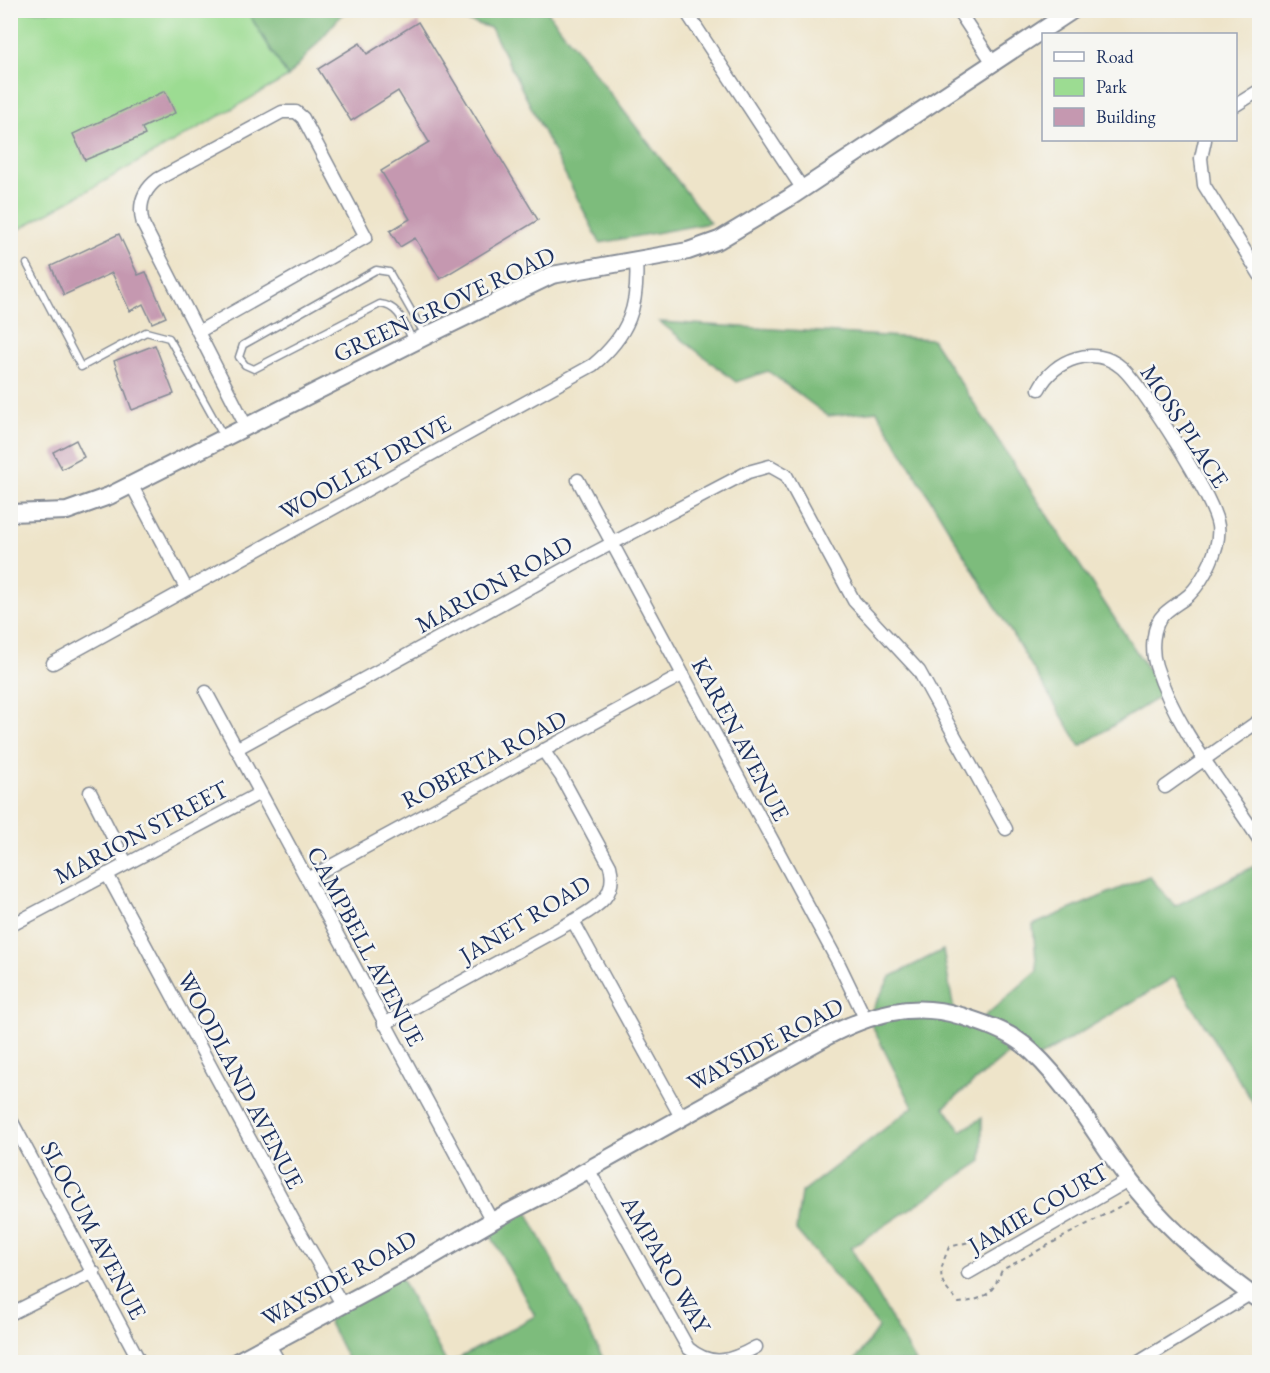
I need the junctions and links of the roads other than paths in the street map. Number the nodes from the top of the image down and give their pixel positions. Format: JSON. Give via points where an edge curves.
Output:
{"nodes":[{"id":1,"x":685,"y":10,"type":"edge"},
{"id":2,"x":958,"y":10,"type":"edge"},
{"id":3,"x":1072,"y":10,"type":"edge"},
{"id":4,"x":993,"y":63,"type":"junction"},
{"id":5,"x":1260,"y":90,"type":"edge"},
{"id":6,"x":1237,"y":104,"type":"edge"},
{"id":7,"x":1205,"y":141,"type":"edge"},
{"id":8,"x":802,"y":188,"type":"junction"},
{"id":9,"x":636,"y":260,"type":"junction"},
{"id":10,"x":27,"y":264,"type":"dead end"},
{"id":11,"x":1260,"y":275,"type":"edge"},
{"id":12,"x":198,"y":332,"type":"junction"},
{"id":13,"x":420,"y":339,"type":"junction"},
{"id":14,"x":1039,"y":389,"type":"dead end"},
{"id":15,"x":246,"y":426,"type":"junction"},
{"id":16,"x":224,"y":437,"type":"junction"},
{"id":17,"x":578,"y":480,"type":"dead end"},
{"id":18,"x":131,"y":484,"type":"junction"},
{"id":19,"x":10,"y":513,"type":"edge"},
{"id":20,"x":612,"y":544,"type":"junction"},
{"id":21,"x":186,"y":588,"type":"junction"},
{"id":22,"x":53,"y":663,"type":"dead end"},
{"id":23,"x":682,"y":675,"type":"junction"},
{"id":24,"x":206,"y":692,"type":"dead end"},
{"id":25,"x":1260,"y":720,"type":"edge"},
{"id":26,"x":236,"y":749,"type":"junction"},
{"id":27,"x":543,"y":750,"type":"junction"},
{"id":28,"x":1205,"y":758,"type":"junction"},
{"id":29,"x":1165,"y":787,"type":"dead end"},
{"id":30,"x":90,"y":792,"type":"dead end"},
{"id":31,"x":260,"y":793,"type":"junction"},
{"id":32,"x":1006,"y":829,"type":"dead end"},
{"id":33,"x":1260,"y":841,"type":"edge"},
{"id":34,"x":126,"y":863,"type":"junction"},
{"id":35,"x":107,"y":874,"type":"junction"},
{"id":36,"x":307,"y":879,"type":"junction"},
{"id":37,"x":573,"y":921,"type":"junction"},
{"id":38,"x":10,"y":926,"type":"edge"},
{"id":39,"x":865,"y":1018,"type":"junction"},
{"id":40,"x":384,"y":1024,"type":"junction"},
{"id":41,"x":681,"y":1117,"type":"junction"},
{"id":42,"x":10,"y":1118,"type":"edge"},
{"id":43,"x":588,"y":1169,"type":"junction"},
{"id":44,"x":1129,"y":1180,"type":"junction"},
{"id":45,"x":492,"y":1221,"type":"junction"},
{"id":46,"x":94,"y":1272,"type":"junction"},
{"id":47,"x":968,"y":1273,"type":"dead end"},
{"id":48,"x":1255,"y":1297,"type":"edge"},
{"id":49,"x":342,"y":1304,"type":"junction"},
{"id":50,"x":10,"y":1314,"type":"edge"},
{"id":51,"x":268,"y":1345,"type":"junction"},
{"id":52,"x":756,"y":1347,"type":"dead end"},
{"id":53,"x":140,"y":1362,"type":"edge"},
{"id":54,"x":236,"y":1362,"type":"edge"},
{"id":55,"x":279,"y":1362,"type":"edge"},
{"id":56,"x":1139,"y":1362,"type":"edge"}],
"edges":[{"from":1,"to":8,"type":"street"},
{"from":2,"to":4,"type":"street"},
{"from":3,"to":4,"type":"street","name":"GREEN GROVE ROAD"},
{"from":4,"to":8,"type":"street","name":"GREEN GROVE ROAD"},
{"from":5,"to":6,"type":"street"},
{"from":7,"to":11,"type":"street","via":[[1201,158],[1204,185]]},
{"from":8,"to":9,"type":"street","name":"GREEN GROVE ROAD","via":[[719,240],[688,251]]},
{"from":9,"to":13,"type":"street","name":"GREEN GROVE ROAD","via":[[552,275]]},
{"from":9,"to":21,"type":"street","name":"WOOLLEY DRIVE","via":[[637,297],[631,315],[619,339],[593,365]]},
{"from":10,"to":16,"type":"lane","via":[[81,367],[146,332],[169,338]]},
{"from":12,"to":12,"type":"street","via":[[366,237],[303,118],[296,112],[282,112],[158,179],[145,192],[140,213],[143,225]]},
{"from":12,"to":15,"type":"street"},
{"from":13,"to":13,"type":"lane","via":[[389,272],[376,270],[243,345],[239,357],[254,369],[380,304],[397,309]]},
{"from":13,"to":15,"type":"street","name":"GREEN GROVE ROAD"},
{"from":14,"to":28,"type":"street","name":"MOSS PLACE","via":[[1044,378],[1060,364],[1081,356],[1100,357],[1122,367],[1149,402],[1209,499],[1218,526],[1217,551],[1191,593],[1162,616],[1153,641],[1155,664],[1173,706]]},
{"from":15,"to":16,"type":"street","name":"GREEN GROVE ROAD"},
{"from":16,"to":18,"type":"street","name":"GREEN GROVE ROAD"},
{"from":17,"to":20,"type":"street","name":"KAREN AVENUE"},
{"from":18,"to":19,"type":"street","name":"GREEN GROVE ROAD","via":[[75,510]]},
{"from":18,"to":21,"type":"street"},
{"from":20,"to":23,"type":"street","name":"KAREN AVENUE"},
{"from":20,"to":26,"type":"street","name":"MARION ROAD"},
{"from":20,"to":32,"type":"street","name":"MARION ROAD","via":[[748,472],[761,466],[775,467],[786,475],[854,601],[919,671]]},
{"from":21,"to":22,"type":"street","name":"WOOLLEY DRIVE"},
{"from":23,"to":27,"type":"street","name":"ROBERTA ROAD"},
{"from":23,"to":39,"type":"street","name":"KAREN AVENUE"},
{"from":24,"to":26,"type":"street","name":"CAMPBELL AVENUE"},
{"from":25,"to":28,"type":"street"},
{"from":26,"to":31,"type":"street","name":"CAMPBELL AVENUE"},
{"from":27,"to":36,"type":"street","name":"ROBERTA ROAD"},
{"from":27,"to":37,"type":"street","name":"JANET ROAD","via":[[583,816],[613,878],[602,903]]},
{"from":28,"to":29,"type":"street"},
{"from":28,"to":33,"type":"street","name":"MOSS PLACE"},
{"from":30,"to":34,"type":"street"},
{"from":31,"to":34,"type":"street","name":"MARION STREET"},
{"from":31,"to":36,"type":"street","name":"CAMPBELL AVENUE"},
{"from":34,"to":35,"type":"street","name":"MARION STREET"},
{"from":35,"to":38,"type":"street","name":"MARION STREET"},
{"from":35,"to":49,"type":"street","name":"WOODLAND AVENUE"},
{"from":36,"to":40,"type":"street","name":"CAMPBELL AVENUE"},
{"from":37,"to":40,"type":"street","name":"JANET ROAD"},
{"from":37,"to":41,"type":"street"},
{"from":39,"to":41,"type":"street","name":"WAYSIDE ROAD"},
{"from":39,"to":44,"type":"street","name":"WAYSIDE ROAD","via":[[899,1010],[931,1010],[980,1022],[1013,1037],[1044,1065]]},
{"from":40,"to":45,"type":"street","name":"CAMPBELL AVENUE"},
{"from":41,"to":43,"type":"street","name":"WAYSIDE ROAD"},
{"from":42,"to":46,"type":"street","name":"SLOCUM AVENUE"},
{"from":43,"to":45,"type":"street","name":"WAYSIDE ROAD"},
{"from":43,"to":52,"type":"street","name":"AMPARO WAY","via":[[688,1348],[706,1359],[721,1362]]},
{"from":44,"to":47,"type":"street","name":"JAMIE COURT"},
{"from":44,"to":48,"type":"street","name":"WAYSIDE ROAD","via":[[1194,1251]]},
{"from":45,"to":49,"type":"street","name":"WAYSIDE ROAD"},
{"from":46,"to":50,"type":"street"},
{"from":46,"to":53,"type":"street","name":"SLOCUM AVENUE"},
{"from":48,"to":56,"type":"street"},
{"from":49,"to":51,"type":"street","name":"WAYSIDE ROAD"},
{"from":51,"to":54,"type":"street","name":"WAYSIDE ROAD"},
{"from":51,"to":55,"type":"street"}]}
